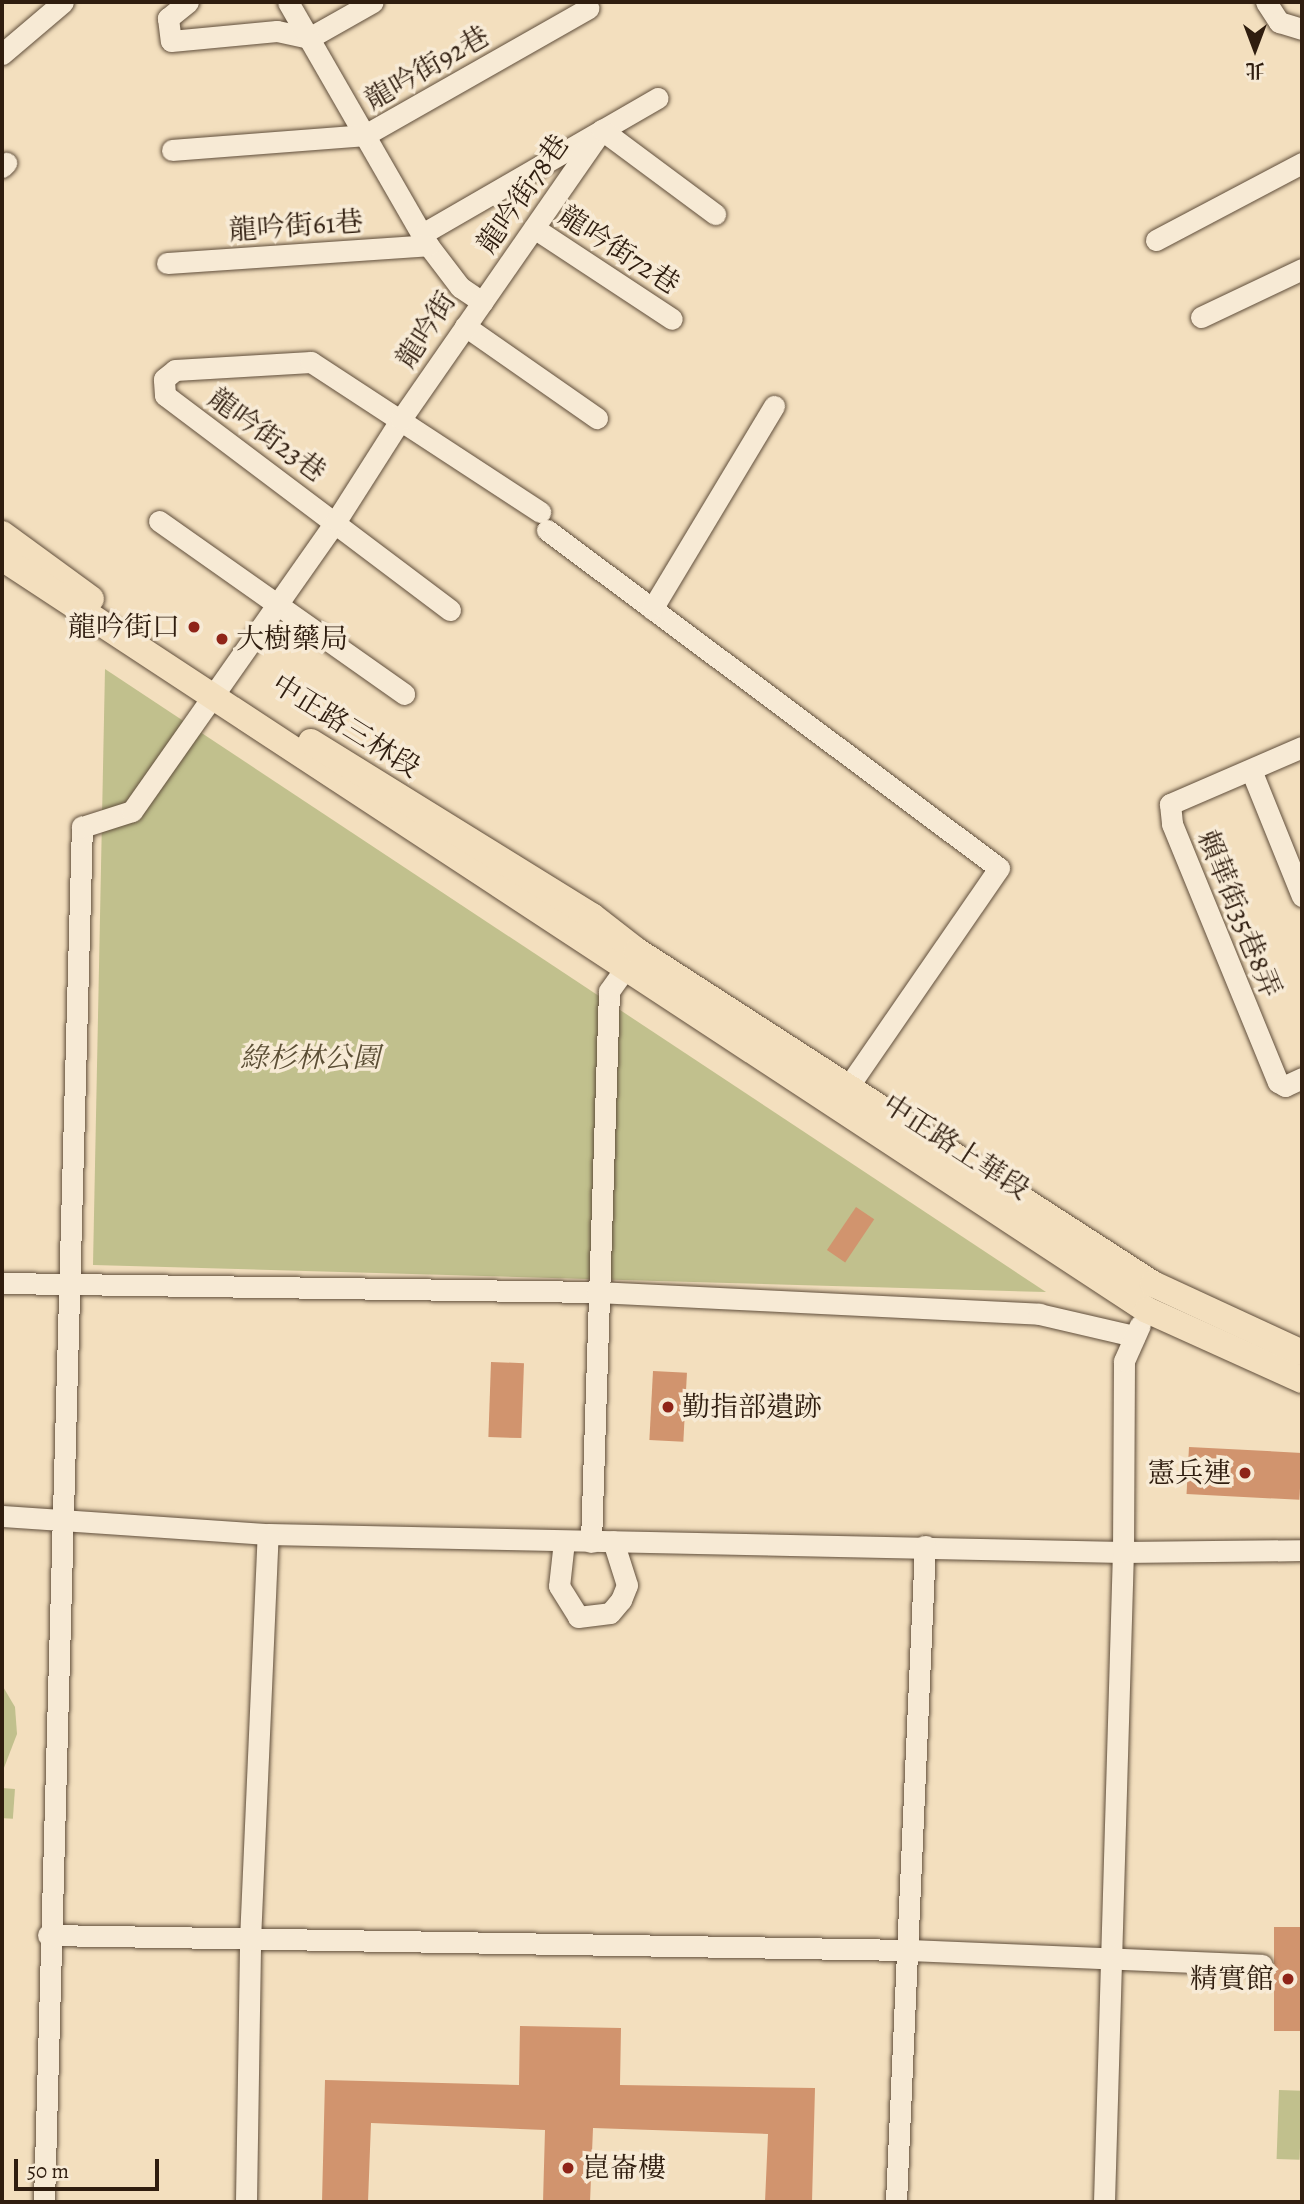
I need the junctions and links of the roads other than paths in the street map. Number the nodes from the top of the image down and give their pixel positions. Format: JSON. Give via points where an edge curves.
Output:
{"nodes":[{"id":1,"x":63,"y":2,"type":"edge"},
{"id":2,"x":188,"y":2,"type":"edge"},
{"id":3,"x":288,"y":2,"type":"edge"},
{"id":4,"x":373,"y":2,"type":"edge"},
{"id":5,"x":1266,"y":2,"type":"edge"},
{"id":6,"x":589,"y":8,"type":"dead end"},
{"id":7,"x":1302,"y":29,"type":"edge"},
{"id":8,"x":309,"y":38,"type":"junction"},
{"id":9,"x":2,"y":54,"type":"edge"},
{"id":10,"x":658,"y":98,"type":"dead end"},
{"id":11,"x":602,"y":130,"type":"junction"},
{"id":12,"x":365,"y":135,"type":"junction"},
{"id":13,"x":172,"y":150,"type":"dead end"},
{"id":14,"x":1302,"y":163,"type":"edge"},
{"id":15,"x":715,"y":214,"type":"dead end"},
{"id":16,"x":534,"y":228,"type":"junction"},
{"id":17,"x":425,"y":240,"type":"junction"},
{"id":18,"x":1156,"y":240,"type":"dead end"},
{"id":19,"x":167,"y":263,"type":"dead end"},
{"id":20,"x":1302,"y":269,"type":"edge"},
{"id":21,"x":482,"y":302,"type":"junction"},
{"id":22,"x":1201,"y":317,"type":"dead end"},
{"id":23,"x":672,"y":319,"type":"dead end"},
{"id":24,"x":465,"y":326,"type":"junction"},
{"id":25,"x":774,"y":406,"type":"dead end"},
{"id":26,"x":597,"y":418,"type":"dead end"},
{"id":27,"x":401,"y":419,"type":"junction"},
{"id":28,"x":159,"y":520,"type":"dead end"},
{"id":29,"x":336,"y":521,"type":"junction"},
{"id":30,"x":2,"y":534,"type":"edge"},
{"id":31,"x":2,"y":558,"type":"edge"},
{"id":32,"x":278,"y":605,"type":"junction"},
{"id":33,"x":652,"y":608,"type":"junction"},
{"id":34,"x":450,"y":610,"type":"dead end"},
{"id":35,"x":218,"y":691,"type":"junction"},
{"id":36,"x":404,"y":694,"type":"dead end"},
{"id":37,"x":1302,"y":747,"type":"edge"},
{"id":38,"x":1251,"y":769,"type":"junction"},
{"id":39,"x":1302,"y":896,"type":"edge"},
{"id":40,"x":592,"y":916,"type":"joint"},
{"id":41,"x":587,"y":944,"type":"joint"},
{"id":42,"x":631,"y":960,"type":"junction"},
{"id":43,"x":1302,"y":1078,"type":"edge"},
{"id":44,"x":846,"y":1088,"type":"junction"},
{"id":45,"x":2,"y":1283,"type":"edge"},
{"id":46,"x":67,"y":1284,"type":"junction"},
{"id":47,"x":1153,"y":1284,"type":"junction"},
{"id":48,"x":597,"y":1292,"type":"junction"},
{"id":49,"x":1147,"y":1310,"type":"junction"},
{"id":50,"x":1135,"y":1336,"type":"junction"},
{"id":51,"x":1302,"y":1353,"type":"edge"},
{"id":52,"x":1302,"y":1380,"type":"edge"},
{"id":53,"x":2,"y":1516,"type":"edge"},
{"id":54,"x":61,"y":1518,"type":"junction"},
{"id":55,"x":268,"y":1534,"type":"junction"},
{"id":56,"x":564,"y":1541,"type":"junction"},
{"id":57,"x":613,"y":1541,"type":"junction"},
{"id":58,"x":591,"y":1542,"type":"junction"},
{"id":59,"x":925,"y":1546,"type":"junction"},
{"id":60,"x":1302,"y":1550,"type":"edge"},
{"id":61,"x":1123,"y":1552,"type":"junction"},
{"id":62,"x":48,"y":1935,"type":"junction"},
{"id":63,"x":250,"y":1940,"type":"junction"},
{"id":64,"x":908,"y":1950,"type":"junction"},
{"id":65,"x":1111,"y":1962,"type":"junction"},
{"id":66,"x":1262,"y":1965,"type":"dead end"},
{"id":67,"x":44,"y":2202,"type":"edge"},
{"id":68,"x":246,"y":2202,"type":"edge"},
{"id":69,"x":896,"y":2202,"type":"edge"},
{"id":70,"x":1104,"y":2202,"type":"edge"}],
"edges":[{"from":1,"to":9,"type":"street"},
{"from":2,"to":8,"type":"street","via":[[168,18],[171,41],[277,32]]},
{"from":3,"to":8,"type":"street","name":"龍吟街"},
{"from":4,"to":8,"type":"street"},
{"from":5,"to":7,"type":"street","via":[[1279,22]]},
{"from":6,"to":12,"type":"street","name":"龍吟街92巷"},
{"from":8,"to":12,"type":"street","name":"龍吟街"},
{"from":10,"to":11,"type":"street"},
{"from":11,"to":15,"type":"street","name":"龍吟街78巷"},
{"from":11,"to":16,"type":"street","name":"龍吟街78巷"},
{"from":11,"to":17,"type":"street"},
{"from":12,"to":13,"type":"street"},
{"from":12,"to":17,"type":"street","name":"龍吟街"},
{"from":14,"to":18,"type":"street"},
{"from":16,"to":21,"type":"street","name":"龍吟街78巷"},
{"from":16,"to":23,"type":"street","name":"龍吟街72巷"},
{"from":17,"to":19,"type":"street","name":"龍吟街61巷"},
{"from":17,"to":21,"type":"street","name":"龍吟街","via":[[460,287]]},
{"from":20,"to":22,"type":"street"},
{"from":21,"to":24,"type":"street","name":"龍吟街"},
{"from":24,"to":26,"type":"street"},
{"from":24,"to":27,"type":"street","name":"龍吟街"},
{"from":25,"to":33,"type":"street"},
{"from":27,"to":29,"type":"street","name":"龍吟街"},
{"from":27,"to":29,"type":"street","name":"龍吟街23巷","via":[[311,362],[175,370],[164,379],[165,395]]},
{"from":27,"to":33,"type":"street","via":[[544,521]]},
{"from":28,"to":32,"type":"street"},
{"from":29,"to":32,"type":"street","name":"龍吟街"},
{"from":29,"to":34,"type":"street","name":"龍吟街23巷"},
{"from":30,"to":35,"type":"main road","name":"中正路三林段"},
{"from":31,"to":35,"type":"main road","name":"中正路三林段"},
{"from":32,"to":35,"type":"street","name":"龍吟街"},
{"from":32,"to":36,"type":"street"},
{"from":33,"to":44,"type":"street","via":[[999,868]]},
{"from":35,"to":40,"type":"main road","name":"中正路三林段"},
{"from":35,"to":41,"type":"main road","name":"中正路三林段"},
{"from":35,"to":46,"type":"street","name":"龍吟街","via":[[132,811],[82,827]]},
{"from":37,"to":38,"type":"street"},
{"from":38,"to":39,"type":"street"},
{"from":38,"to":43,"type":"street","name":"賴華街35巷8弄","via":[[1170,804],[1172,824],[1278,1082],[1285,1086]]},
{"from":40,"to":42,"type":"main road","name":"中正路上華段"},
{"from":41,"to":42,"type":"main road","name":"中正路上華段"},
{"from":42,"to":44,"type":"main road","name":"中正路上華段"},
{"from":42,"to":48,"type":"street","via":[[609,991]]},
{"from":42,"to":49,"type":"main road","name":"中正路上華段"},
{"from":44,"to":47,"type":"main road","name":"中正路上華段"},
{"from":45,"to":46,"type":"street"},
{"from":46,"to":48,"type":"street"},
{"from":46,"to":54,"type":"street"},
{"from":47,"to":49,"type":"street"},
{"from":47,"to":51,"type":"main road","name":"中正路上華段"},
{"from":48,"to":50,"type":"street","via":[[1040,1314]]},
{"from":48,"to":58,"type":"street"},
{"from":49,"to":50,"type":"street"},
{"from":49,"to":52,"type":"main road","name":"中正路上華段"},
{"from":50,"to":61,"type":"street","via":[[1124,1361]]},
{"from":53,"to":54,"type":"street"},
{"from":54,"to":55,"type":"street"},
{"from":54,"to":62,"type":"street"},
{"from":55,"to":56,"type":"street"},
{"from":55,"to":63,"type":"street"},
{"from":56,"to":57,"type":"street","via":[[559,1586],[578,1618],[610,1613],[621,1600],[627,1585]]},
{"from":56,"to":58,"type":"street"},
{"from":57,"to":58,"type":"street"},
{"from":57,"to":59,"type":"street"},
{"from":59,"to":61,"type":"street"},
{"from":59,"to":64,"type":"street"},
{"from":60,"to":61,"type":"street"},
{"from":61,"to":65,"type":"street"},
{"from":62,"to":63,"type":"street"},
{"from":62,"to":67,"type":"street"},
{"from":63,"to":64,"type":"street"},
{"from":63,"to":68,"type":"street"},
{"from":64,"to":65,"type":"street"},
{"from":64,"to":69,"type":"street"},
{"from":65,"to":66,"type":"street"},
{"from":65,"to":70,"type":"street"}]}
